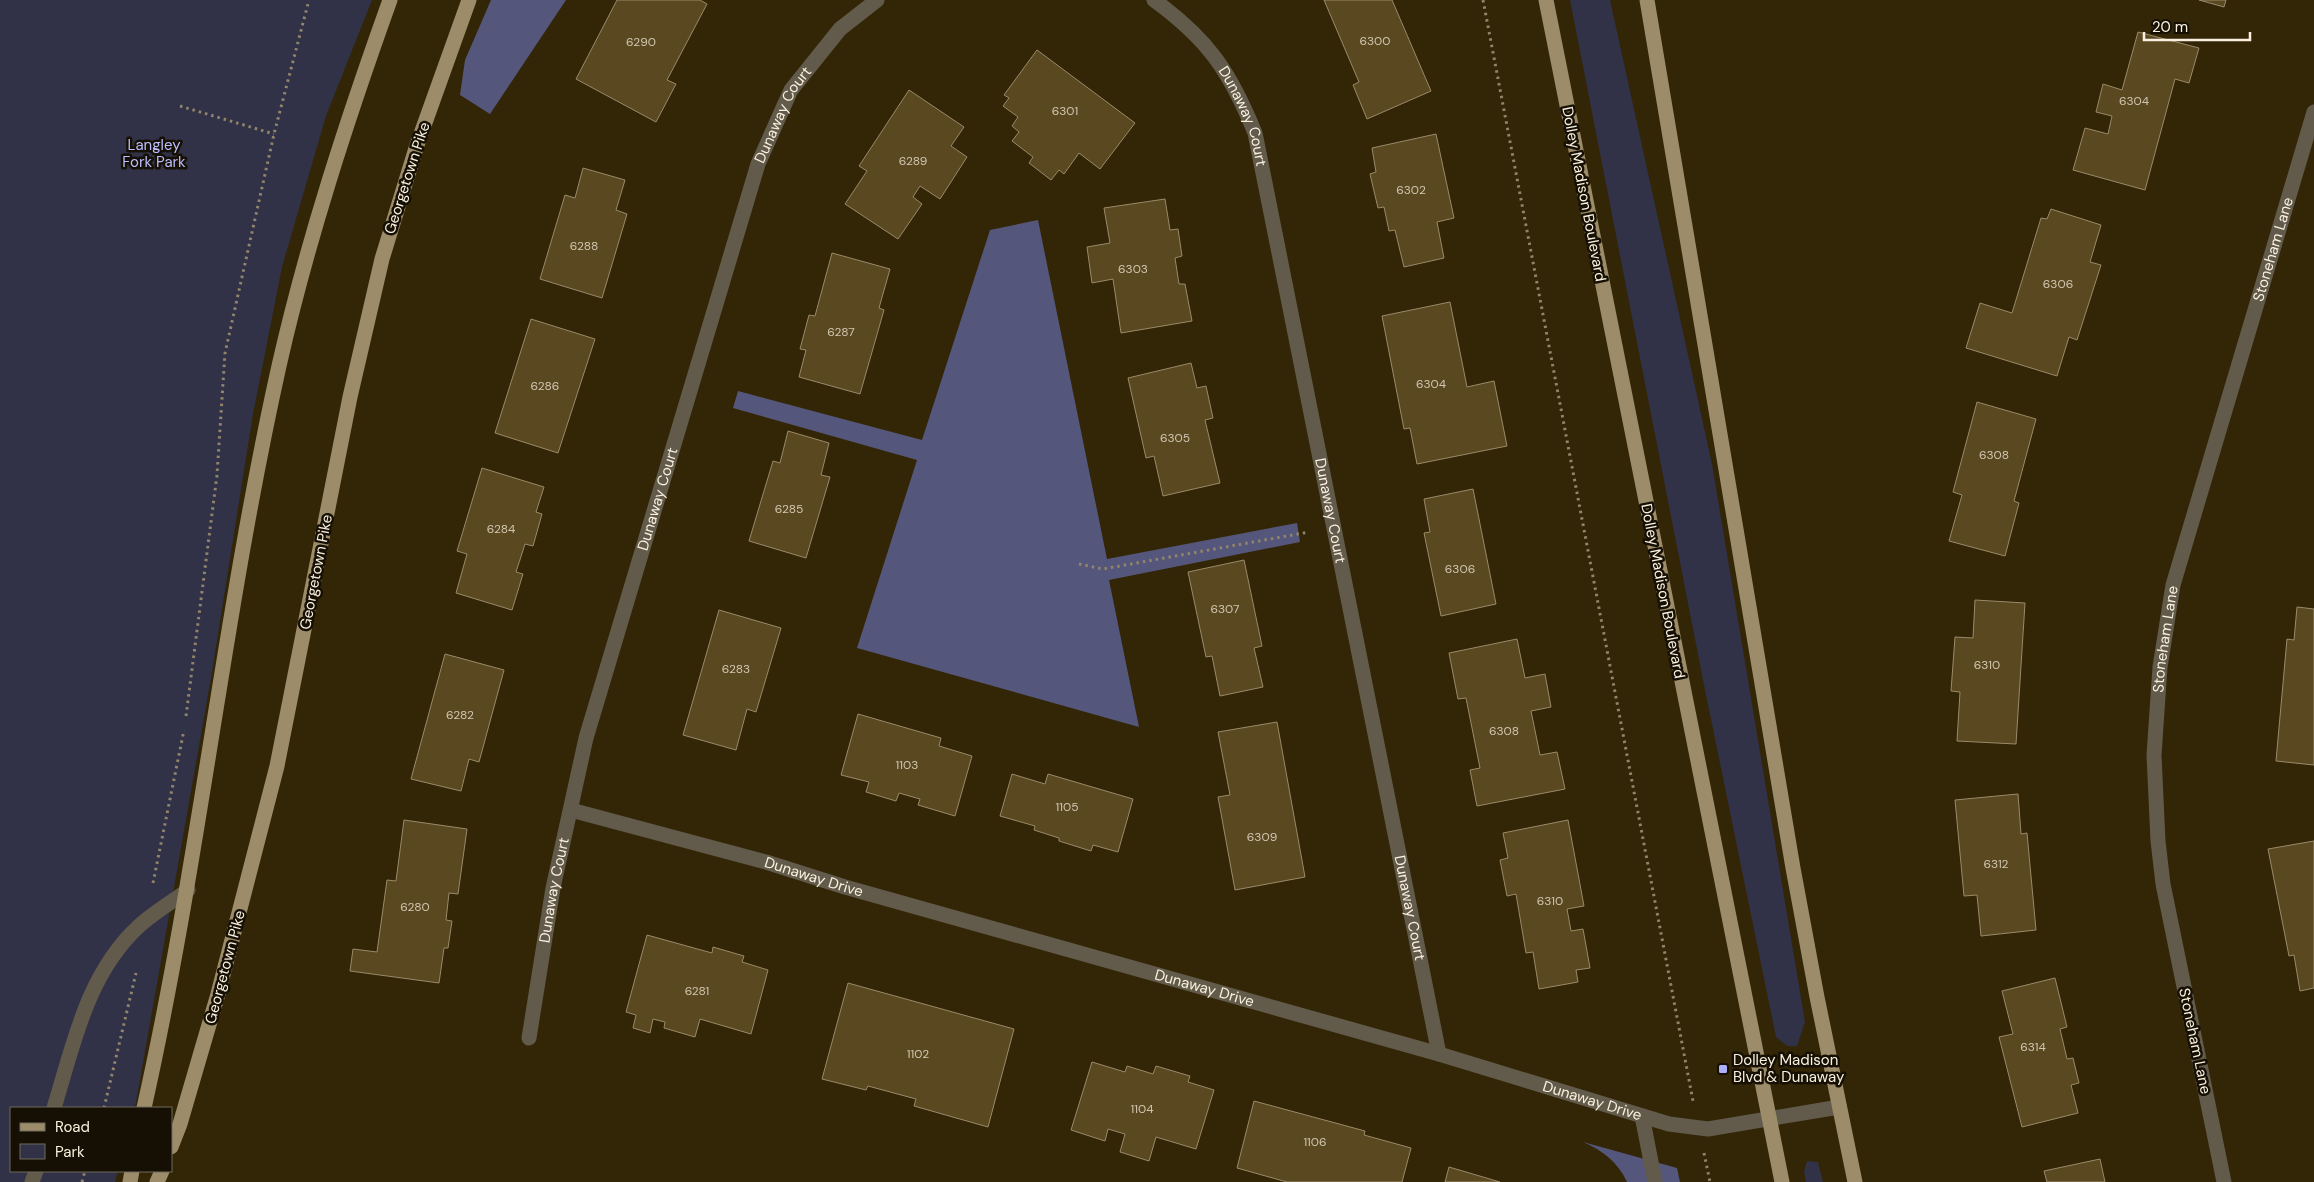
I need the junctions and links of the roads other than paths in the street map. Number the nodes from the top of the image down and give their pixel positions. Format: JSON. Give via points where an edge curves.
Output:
{"nodes":[{"id":1,"x":390,"y":0,"type":"edge"},
{"id":2,"x":469,"y":0,"type":"edge"},
{"id":3,"x":877,"y":0,"type":"edge"},
{"id":4,"x":1154,"y":0,"type":"edge"},
{"id":5,"x":1546,"y":0,"type":"edge"},
{"id":6,"x":1647,"y":0,"type":"edge"},
{"id":7,"x":2314,"y":112,"type":"edge"},
{"id":8,"x":571,"y":810,"type":"junction"},
{"id":9,"x":188,"y":890,"type":"junction"},
{"id":10,"x":529,"y":1038,"type":"dead end"},
{"id":11,"x":1439,"y":1054,"type":"junction"},
{"id":12,"x":54,"y":1107,"type":"edge"},
{"id":13,"x":144,"y":1107,"type":"edge"},
{"id":14,"x":1839,"y":1107,"type":"junction"},
{"id":15,"x":1642,"y":1116,"type":"junction"},
{"id":16,"x":1770,"y":1119,"type":"junction"},
{"id":17,"x":172,"y":1144,"type":"edge"},
{"id":18,"x":1656,"y":1182,"type":"edge"},
{"id":19,"x":1782,"y":1182,"type":"edge"},
{"id":20,"x":1854,"y":1182,"type":"edge"},
{"id":21,"x":2224,"y":1182,"type":"edge"}],
"edges":[{"from":1,"to":9,"type":"main road","via":[[316,226],[278,368],[244,543]]},
{"from":2,"to":17,"type":"main road","name":"Georgetown Pike","via":[[417,145],[382,259],[352,389],[289,712],[266,811],[218,994]]},
{"from":3,"to":8,"type":"street","name":"Dunaway Court","via":[[840,29],[791,90],[758,164],[586,738]]},
{"from":4,"to":11,"type":"street","name":"Dunaway Court","via":[[1181,20],[1214,54],[1238,91],[1255,133]]},
{"from":5,"to":16,"type":"main road","name":"Dolley Madison Boulevard"},
{"from":6,"to":14,"type":"main road","via":[[1794,868]]},
{"from":7,"to":21,"type":"street","name":"Stoneham Lane","via":[[2173,585],[2160,667],[2154,755],[2162,876]]},
{"from":8,"to":10,"type":"street","name":"Dunaway Court","via":[[553,888]]},
{"from":8,"to":11,"type":"street","name":"Dunaway Drive","via":[[766,862]]},
{"from":9,"to":12,"type":"street","via":[[146,921],[108,960],[85,1004]]},
{"from":9,"to":13,"type":"main road"},
{"from":11,"to":15,"type":"street","name":"Dunaway Drive"},
{"from":14,"to":16,"type":"street","name":"Dunaway Drive"},
{"from":14,"to":20,"type":"main road"},
{"from":15,"to":16,"type":"street","name":"Dunaway Drive","via":[[1708,1130]]},
{"from":15,"to":18,"type":"street"},
{"from":16,"to":19,"type":"main road","name":"Dolley Madison Boulevard"}]}
